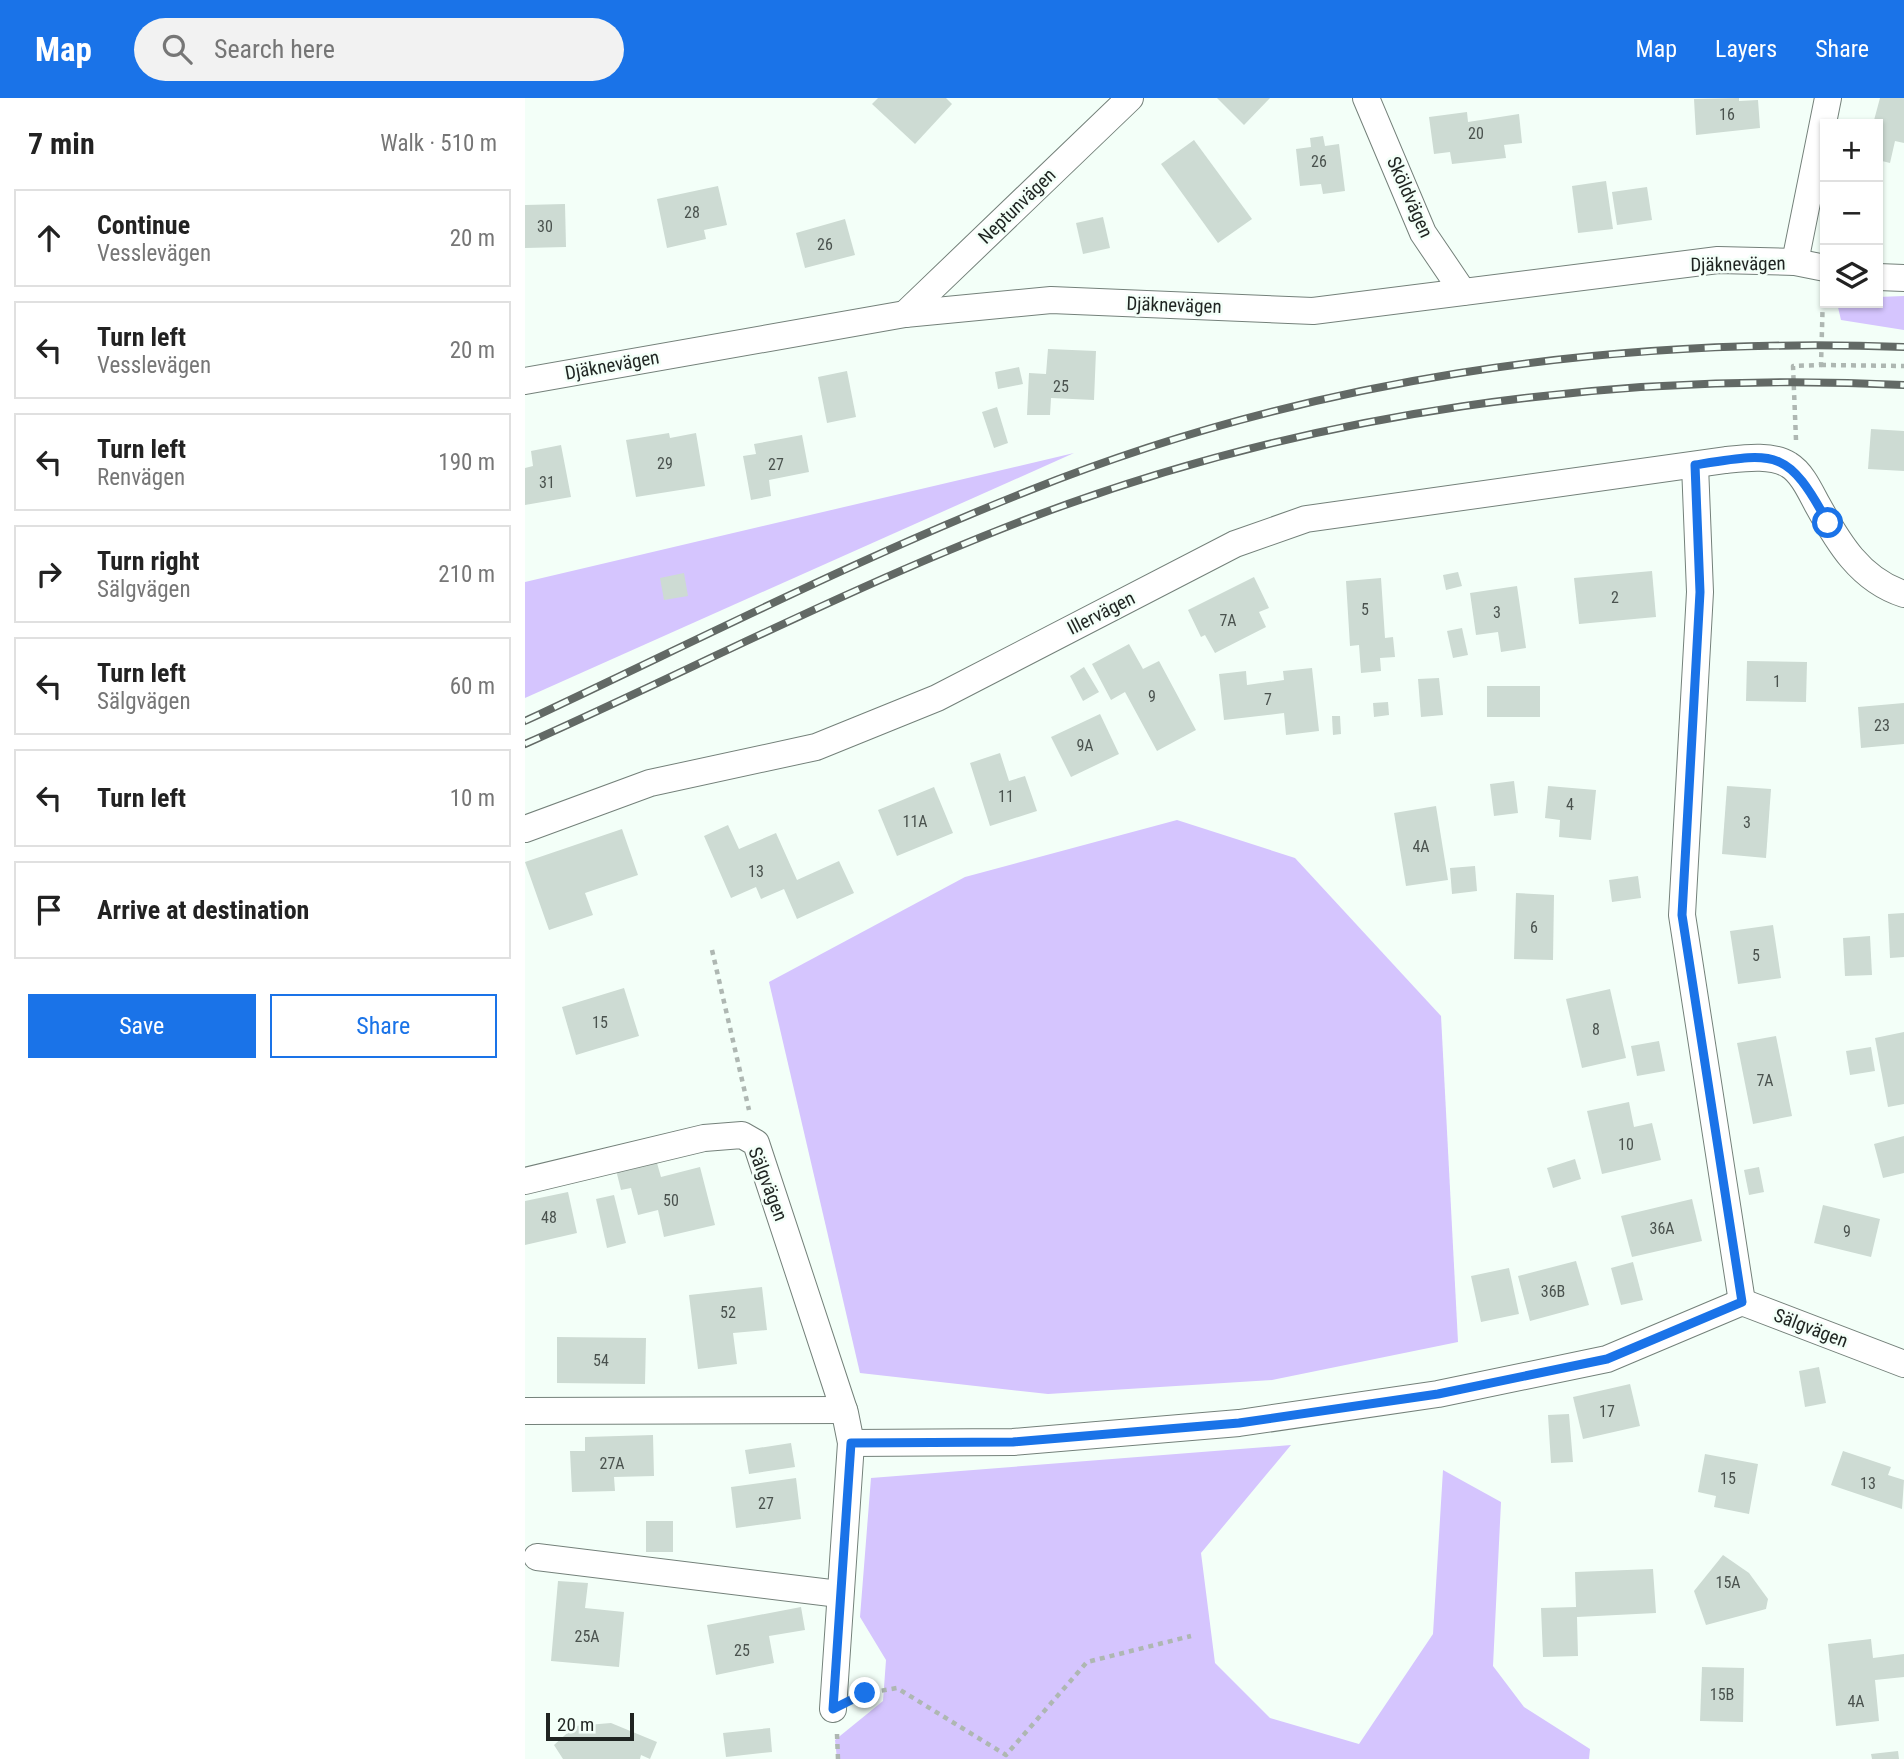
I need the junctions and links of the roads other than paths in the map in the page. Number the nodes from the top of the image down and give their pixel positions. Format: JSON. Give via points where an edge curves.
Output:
{"nodes":[{"id":1,"x":1130,"y":98,"type":"edge"},
{"id":2,"x":1366,"y":98,"type":"edge"},
{"id":3,"x":1828,"y":98,"type":"edge"},
{"id":4,"x":1795,"y":262,"type":"junction"},
{"id":5,"x":1820,"y":267,"type":"edge"},
{"id":6,"x":1883,"y":276,"type":"edge"},
{"id":7,"x":1904,"y":278,"type":"edge"},
{"id":8,"x":1462,"y":292,"type":"junction"},
{"id":9,"x":905,"y":314,"type":"junction"},
{"id":10,"x":525,"y":381,"type":"edge"},
{"id":11,"x":1695,"y":465,"type":"junction"},
{"id":12,"x":1904,"y":594,"type":"edge"},
{"id":13,"x":525,"y":829,"type":"edge"},
{"id":14,"x":525,"y":1181,"type":"edge"},
{"id":15,"x":1742,"y":1302,"type":"junction"},
{"id":16,"x":1904,"y":1364,"type":"edge"},
{"id":17,"x":844,"y":1409,"type":"junction"},
{"id":18,"x":525,"y":1411,"type":"edge"},
{"id":19,"x":851,"y":1443,"type":"junction"},
{"id":20,"x":537,"y":1558,"type":"dead end"},
{"id":21,"x":839,"y":1594,"type":"junction"},
{"id":22,"x":833,"y":1709,"type":"road end"}],
"edges":[{"from":1,"to":9,"type":"street","name":"Neptunvägen"},
{"from":2,"to":8,"type":"street","name":"Sköldvägen","via":[[1423,233]]},
{"from":3,"to":4,"type":"street"},
{"from":4,"to":5,"type":"street","name":"Djäknevägen"},
{"from":4,"to":8,"type":"street","name":"Djäknevägen","via":[[1719,260]]},
{"from":6,"to":7,"type":"street"},
{"from":8,"to":9,"type":"street","name":"Djäknevägen","via":[[1313,311],[1051,300]]},
{"from":9,"to":10,"type":"street","name":"Djäknevägen"},
{"from":11,"to":12,"type":"street","name":"Illervägen","via":[[1748,457],[1789,464],[1806,483],[1846,552],[1870,578]]},
{"from":11,"to":13,"type":"street","name":"Illervägen","via":[[1306,519],[1235,544],[937,698],[828,742],[650,783]]},
{"from":11,"to":15,"type":"street","via":[[1700,592],[1682,915]]},
{"from":14,"to":17,"type":"street","name":"Sälgvägen","via":[[704,1138],[742,1135],[756,1143]]},
{"from":15,"to":16,"type":"street","name":"Sälgvägen"},
{"from":15,"to":19,"type":"street","via":[[1607,1359],[1438,1394],[1239,1423],[1013,1442]]},
{"from":17,"to":18,"type":"street"},
{"from":17,"to":19,"type":"street","name":"Sälgvägen"},
{"from":19,"to":21,"type":"street","name":"Sälgvägen"},
{"from":20,"to":21,"type":"street"},
{"from":21,"to":22,"type":"street","name":"Sälgvägen"}]}
